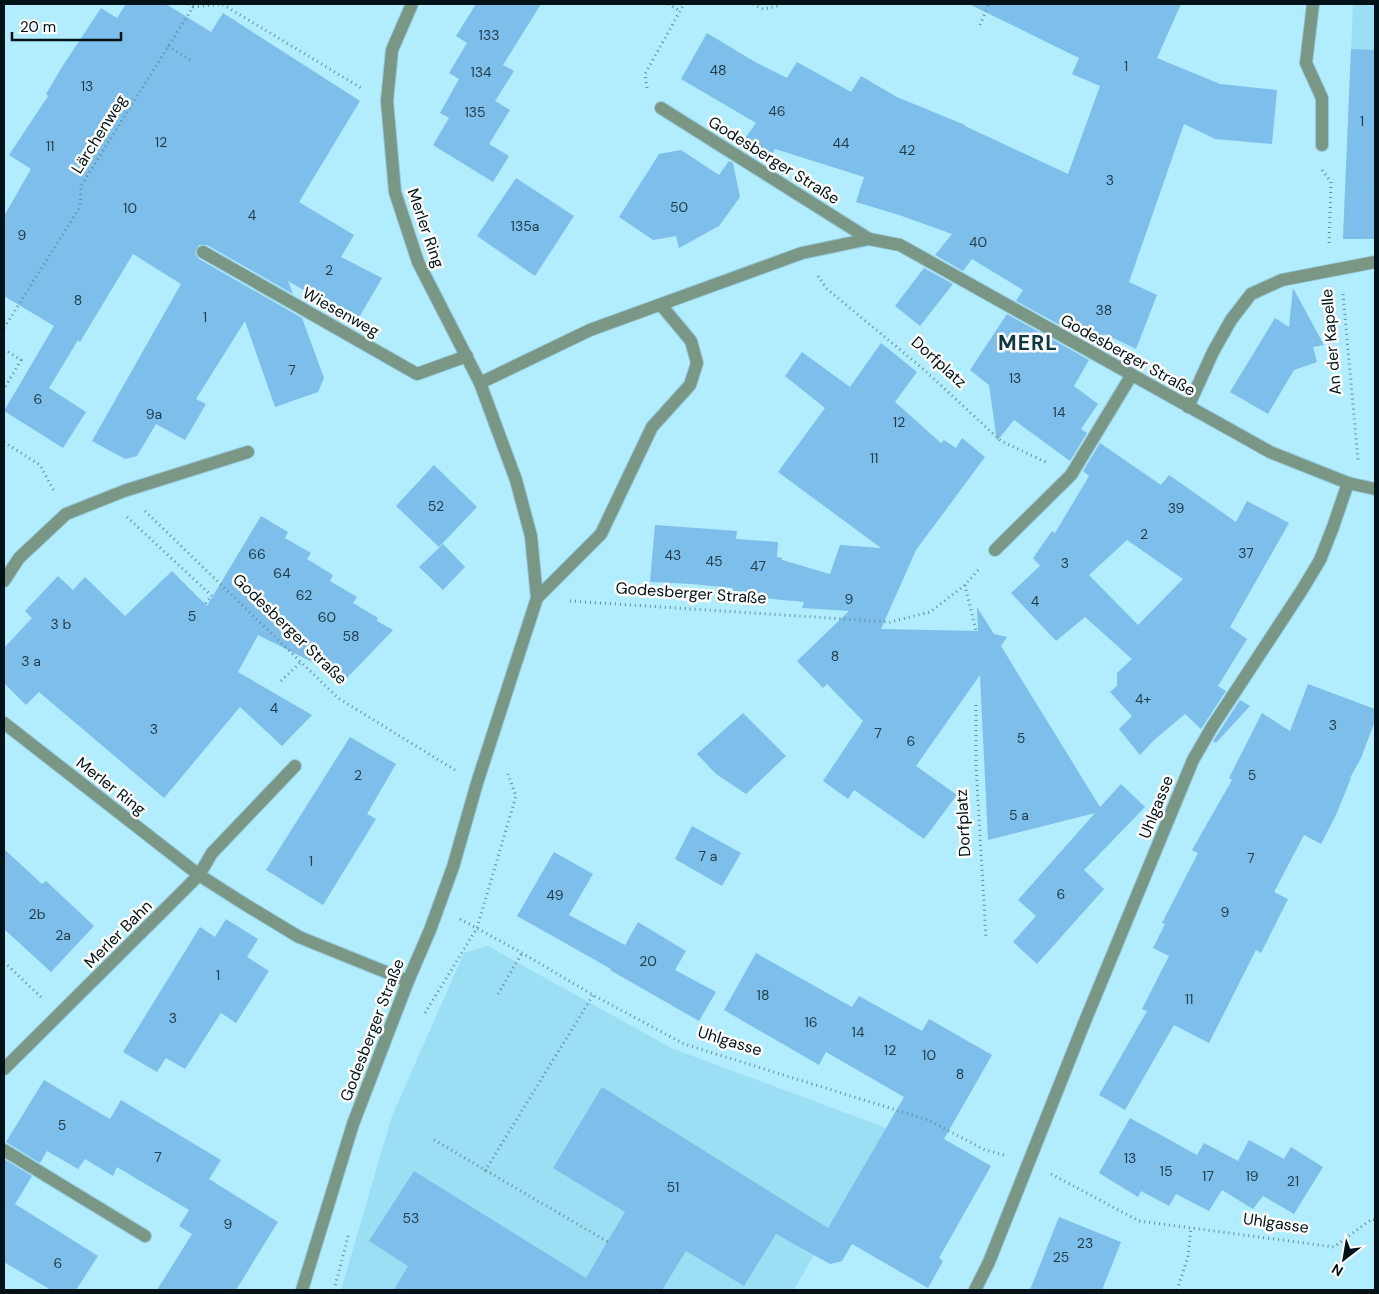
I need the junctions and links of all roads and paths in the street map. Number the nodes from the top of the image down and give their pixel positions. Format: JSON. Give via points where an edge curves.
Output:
{"nodes":[{"id":1,"x":188,"y":4,"type":"edge"},
{"id":2,"x":222,"y":4,"type":"edge"},
{"id":3,"x":412,"y":4,"type":"edge"},
{"id":4,"x":668,"y":4,"type":"edge"},
{"id":5,"x":684,"y":4,"type":"edge"},
{"id":6,"x":753,"y":4,"type":"edge"},
{"id":7,"x":779,"y":4,"type":"edge"},
{"id":8,"x":989,"y":4,"type":"edge"},
{"id":9,"x":1313,"y":4,"type":"edge"},
{"id":10,"x":193,"y":7,"type":"junction"},
{"id":11,"x":680,"y":11,"type":"junction"},
{"id":12,"x":980,"y":25,"type":"dead end"},
{"id":13,"x":168,"y":46,"type":"junction"},
{"id":14,"x":193,"y":62,"type":"dead end"},
{"id":15,"x":386,"y":101,"type":"junction"},
{"id":16,"x":661,"y":108,"type":"joint"},
{"id":17,"x":1322,"y":145,"type":"joint"},
{"id":18,"x":869,"y":239,"type":"junction"},
{"id":19,"x":202,"y":252,"type":"dead end"},
{"id":20,"x":802,"y":253,"type":"junction"},
{"id":21,"x":1375,"y":262,"type":"edge"},
{"id":22,"x":1334,"y":270,"type":"junction"},
{"id":23,"x":661,"y":305,"type":"junction"},
{"id":24,"x":4,"y":328,"type":"edge"},
{"id":25,"x":4,"y":349,"type":"edge"},
{"id":26,"x":467,"y":356,"type":"junction"},
{"id":27,"x":1131,"y":376,"type":"junction"},
{"id":28,"x":480,"y":384,"type":"junction"},
{"id":29,"x":4,"y":388,"type":"edge"},
{"id":30,"x":1188,"y":407,"type":"junction"},
{"id":31,"x":4,"y":442,"type":"edge"},
{"id":32,"x":248,"y":452,"type":"dead end"},
{"id":33,"x":1071,"y":474,"type":"junction"},
{"id":34,"x":1354,"y":484,"type":"junction"},
{"id":35,"x":1375,"y":489,"type":"edge"},
{"id":36,"x":124,"y":491,"type":"junction"},
{"id":37,"x":106,"y":498,"type":"junction"},
{"id":38,"x":66,"y":514,"type":"junction"},
{"id":39,"x":995,"y":550,"type":"joint"},
{"id":40,"x":4,"y":581,"type":"edge"},
{"id":41,"x":965,"y":585,"type":"junction"},
{"id":42,"x":537,"y":598,"type":"junction"},
{"id":43,"x":205,"y":604,"type":"dead end"},
{"id":44,"x":976,"y":631,"type":"dead end"},
{"id":45,"x":302,"y":661,"type":"junction"},
{"id":46,"x":281,"y":682,"type":"dead end"},
{"id":47,"x":976,"y":705,"type":"dead end"},
{"id":48,"x":4,"y":722,"type":"edge"},
{"id":49,"x":494,"y":733,"type":"junction"},
{"id":50,"x":295,"y":766,"type":"dead end"},
{"id":51,"x":477,"y":783,"type":"junction"},
{"id":52,"x":199,"y":874,"type":"junction"},
{"id":53,"x":438,"y":908,"type":"junction"},
{"id":54,"x":477,"y":928,"type":"junction"},
{"id":55,"x":986,"y":939,"type":"dead end"},
{"id":56,"x":522,"y":953,"type":"junction"},
{"id":57,"x":4,"y":962,"type":"edge"},
{"id":58,"x":408,"y":981,"type":"junction"},
{"id":59,"x":498,"y":994,"type":"dead end"},
{"id":60,"x":593,"y":995,"type":"junction"},
{"id":61,"x":59,"y":1015,"type":"junction"},
{"id":62,"x":421,"y":1019,"type":"dead end"},
{"id":63,"x":4,"y":1068,"type":"edge"},
{"id":64,"x":434,"y":1140,"type":"dead end"},
{"id":65,"x":4,"y":1150,"type":"edge"},
{"id":66,"x":1030,"y":1162,"type":"junction"},
{"id":67,"x":486,"y":1171,"type":"junction"},
{"id":68,"x":1375,"y":1220,"type":"edge"},
{"id":69,"x":351,"y":1225,"type":"dead end"},
{"id":70,"x":1191,"y":1228,"type":"junction"},
{"id":71,"x":145,"y":1236,"type":"dead end"},
{"id":72,"x":608,"y":1242,"type":"dead end"},
{"id":73,"x":302,"y":1290,"type":"edge"},
{"id":74,"x":334,"y":1290,"type":"edge"},
{"id":75,"x":975,"y":1290,"type":"edge"},
{"id":76,"x":1177,"y":1290,"type":"edge"}],
"edges":[{"from":1,"to":10,"type":"path"},
{"from":2,"to":10,"type":"path"},
{"from":2,"to":15,"type":"path"},
{"from":3,"to":15,"type":"street","name":"Merler Ring","via":[[392,50]]},
{"from":4,"to":11,"type":"path"},
{"from":5,"to":11,"type":"path"},
{"from":6,"to":7,"type":"path","via":[[763,9]]},
{"from":8,"to":12,"type":"path"},
{"from":9,"to":17,"type":"street","via":[[1306,63],[1322,98]]},
{"from":10,"to":13,"type":"path","name":"Lärchenweg"},
{"from":11,"to":16,"type":"path","via":[[645,74],[648,92]]},
{"from":13,"to":14,"type":"path"},
{"from":13,"to":24,"type":"path","name":"Lärchenweg","via":[[81,186],[80,207]]},
{"from":15,"to":26,"type":"street","name":"Merler Ring","via":[[395,192],[418,262]]},
{"from":16,"to":18,"type":"street","name":"Godesberger Straße"},
{"from":17,"to":22,"type":"path","via":[[1320,167],[1331,182]]},
{"from":18,"to":20,"type":"street","name":"Godesberger Straße"},
{"from":18,"to":27,"type":"street","name":"Godesberger Straße","via":[[900,245]]},
{"from":19,"to":26,"type":"street","name":"Wiesenweg","via":[[418,374]]},
{"from":20,"to":23,"type":"street","name":"Godesberger Straße"},
{"from":20,"to":33,"type":"path","name":"Dorfplatz","via":[[827,289],[921,367],[1001,440]]},
{"from":21,"to":22,"type":"street"},
{"from":22,"to":30,"type":"street","name":"An der Kapelle","via":[[1282,280],[1251,294],[1230,320]]},
{"from":22,"to":34,"type":"path","name":"An der Kapelle"},
{"from":23,"to":28,"type":"street","name":"Godesberger Straße","via":[[590,330]]},
{"from":23,"to":42,"type":"street","name":"Godesberger Straße","via":[[692,341],[697,363],[690,385],[652,427],[601,534]]},
{"from":25,"to":29,"type":"path","via":[[21,360]]},
{"from":26,"to":28,"type":"street","name":"Merler Ring"},
{"from":27,"to":30,"type":"street","name":"Godesberger Straße"},
{"from":27,"to":33,"type":"street"},
{"from":28,"to":42,"type":"street","name":"Godesberger Straße","via":[[516,480],[531,536]]},
{"from":30,"to":34,"type":"street","name":"Godesberger Straße","via":[[1270,452]]},
{"from":31,"to":38,"type":"path","via":[[40,465]]},
{"from":32,"to":36,"type":"street"},
{"from":33,"to":39,"type":"street"},
{"from":34,"to":35,"type":"street","name":"Godesberger Straße"},
{"from":34,"to":66,"type":"street","name":"Uhlgasse","via":[[1320,560],[1193,760]]},
{"from":36,"to":37,"type":"street"},
{"from":36,"to":45,"type":"path","name":"Godesberger Straße"},
{"from":37,"to":38,"type":"street"},
{"from":37,"to":43,"type":"path","via":[[212,596]]},
{"from":38,"to":40,"type":"street","via":[[19,558]]},
{"from":39,"to":41,"type":"path"},
{"from":41,"to":42,"type":"path","name":"Godesberger Straße","via":[[930,612],[890,622]]},
{"from":41,"to":44,"type":"path"},
{"from":42,"to":49,"type":"street","name":"Godesberger Straße"},
{"from":45,"to":46,"type":"path"},
{"from":45,"to":51,"type":"path","name":"Godesberger Straße","via":[[338,698]]},
{"from":47,"to":55,"type":"path","name":"Dorfplatz","via":[[976,765]]},
{"from":48,"to":52,"type":"street","name":"Merler Ring"},
{"from":49,"to":51,"type":"street","name":"Godesberger Straße"},
{"from":49,"to":54,"type":"path","via":[[516,796]]},
{"from":50,"to":52,"type":"street","via":[[212,853]]},
{"from":51,"to":53,"type":"street","name":"Godesberger Straße"},
{"from":52,"to":58,"type":"street","name":"Merler Ring","via":[[299,937]]},
{"from":52,"to":61,"type":"street","name":"Merler Bahn"},
{"from":53,"to":54,"type":"path","name":"Uhlgasse"},
{"from":53,"to":58,"type":"street","name":"Godesberger Straße"},
{"from":54,"to":56,"type":"path","name":"Uhlgasse"},
{"from":54,"to":62,"type":"path"},
{"from":56,"to":59,"type":"path"},
{"from":56,"to":60,"type":"path","name":"Uhlgasse"},
{"from":57,"to":61,"type":"path"},
{"from":58,"to":73,"type":"street","name":"Godesberger Straße","via":[[352,1124]]},
{"from":60,"to":66,"type":"path","name":"Uhlgasse","via":[[684,1044],[928,1120],[985,1150]]},
{"from":60,"to":67,"type":"path"},
{"from":61,"to":63,"type":"street","name":"Merler Bahn"},
{"from":64,"to":67,"type":"path"},
{"from":65,"to":71,"type":"street"},
{"from":66,"to":70,"type":"path","name":"Uhlgasse","via":[[1139,1221]]},
{"from":66,"to":75,"type":"street","name":"Uhlgasse"},
{"from":67,"to":72,"type":"path"},
{"from":68,"to":70,"type":"path","name":"Uhlgasse","via":[[1334,1247]]},
{"from":69,"to":74,"type":"path"},
{"from":70,"to":76,"type":"path","via":[[1188,1257]]}]}
